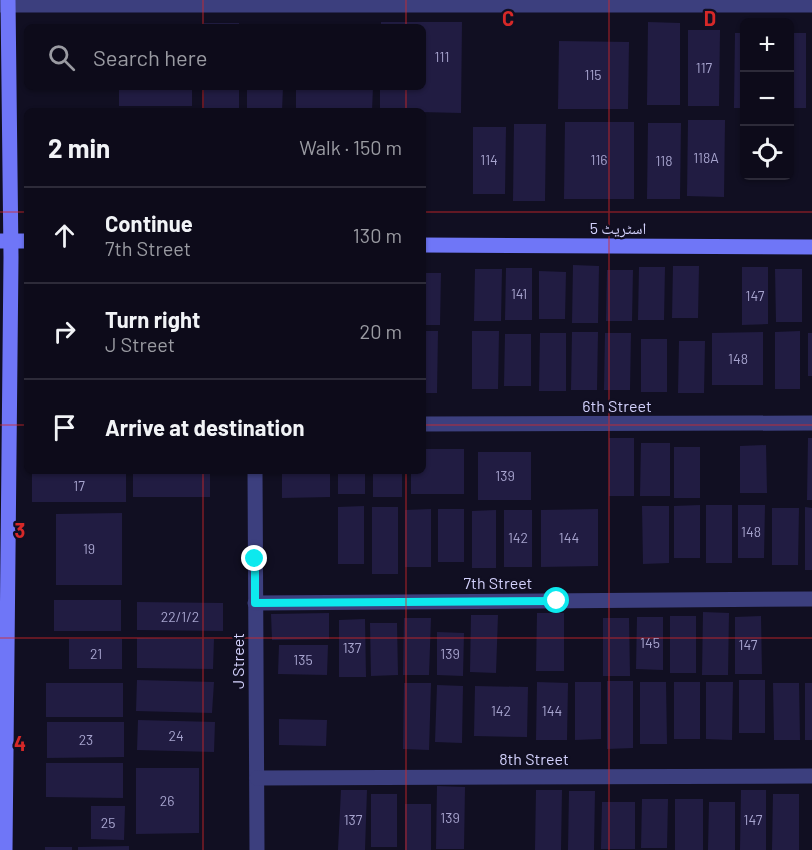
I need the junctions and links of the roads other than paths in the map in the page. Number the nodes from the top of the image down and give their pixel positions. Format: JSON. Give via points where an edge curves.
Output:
{"nodes":[{"id":1,"x":5,"y":4,"type":"edge"},
{"id":2,"x":812,"y":5,"type":"edge"},
{"id":3,"x":13,"y":241,"type":"edge"},
{"id":4,"x":426,"y":245,"type":"edge"},
{"id":5,"x":812,"y":247,"type":"edge"},
{"id":6,"x":812,"y":423,"type":"edge"},
{"id":7,"x":426,"y":424,"type":"edge"},
{"id":8,"x":255,"y":474,"type":"edge"},
{"id":9,"x":812,"y":599,"type":"edge"},
{"id":10,"x":255,"y":603,"type":"junction"},
{"id":11,"x":812,"y":776,"type":"edge"},
{"id":12,"x":257,"y":778,"type":"junction"},
{"id":13,"x":5,"y":850,"type":"edge"},
{"id":14,"x":258,"y":850,"type":"edge"}],
"edges":[{"from":1,"to":2,"type":"street"},
{"from":1,"to":3,"type":"street"},
{"from":3,"to":13,"type":"street"},
{"from":4,"to":5,"type":"street","name":"اسٹریٹ 5"},
{"from":6,"to":7,"type":"street","name":"6th Street"},
{"from":8,"to":10,"type":"street","name":"J Street"},
{"from":9,"to":10,"type":"street","name":"7th Street"},
{"from":10,"to":12,"type":"street","name":"J Street"},
{"from":11,"to":12,"type":"street","name":"8th Street"},
{"from":12,"to":14,"type":"street","name":"J Street"}]}
